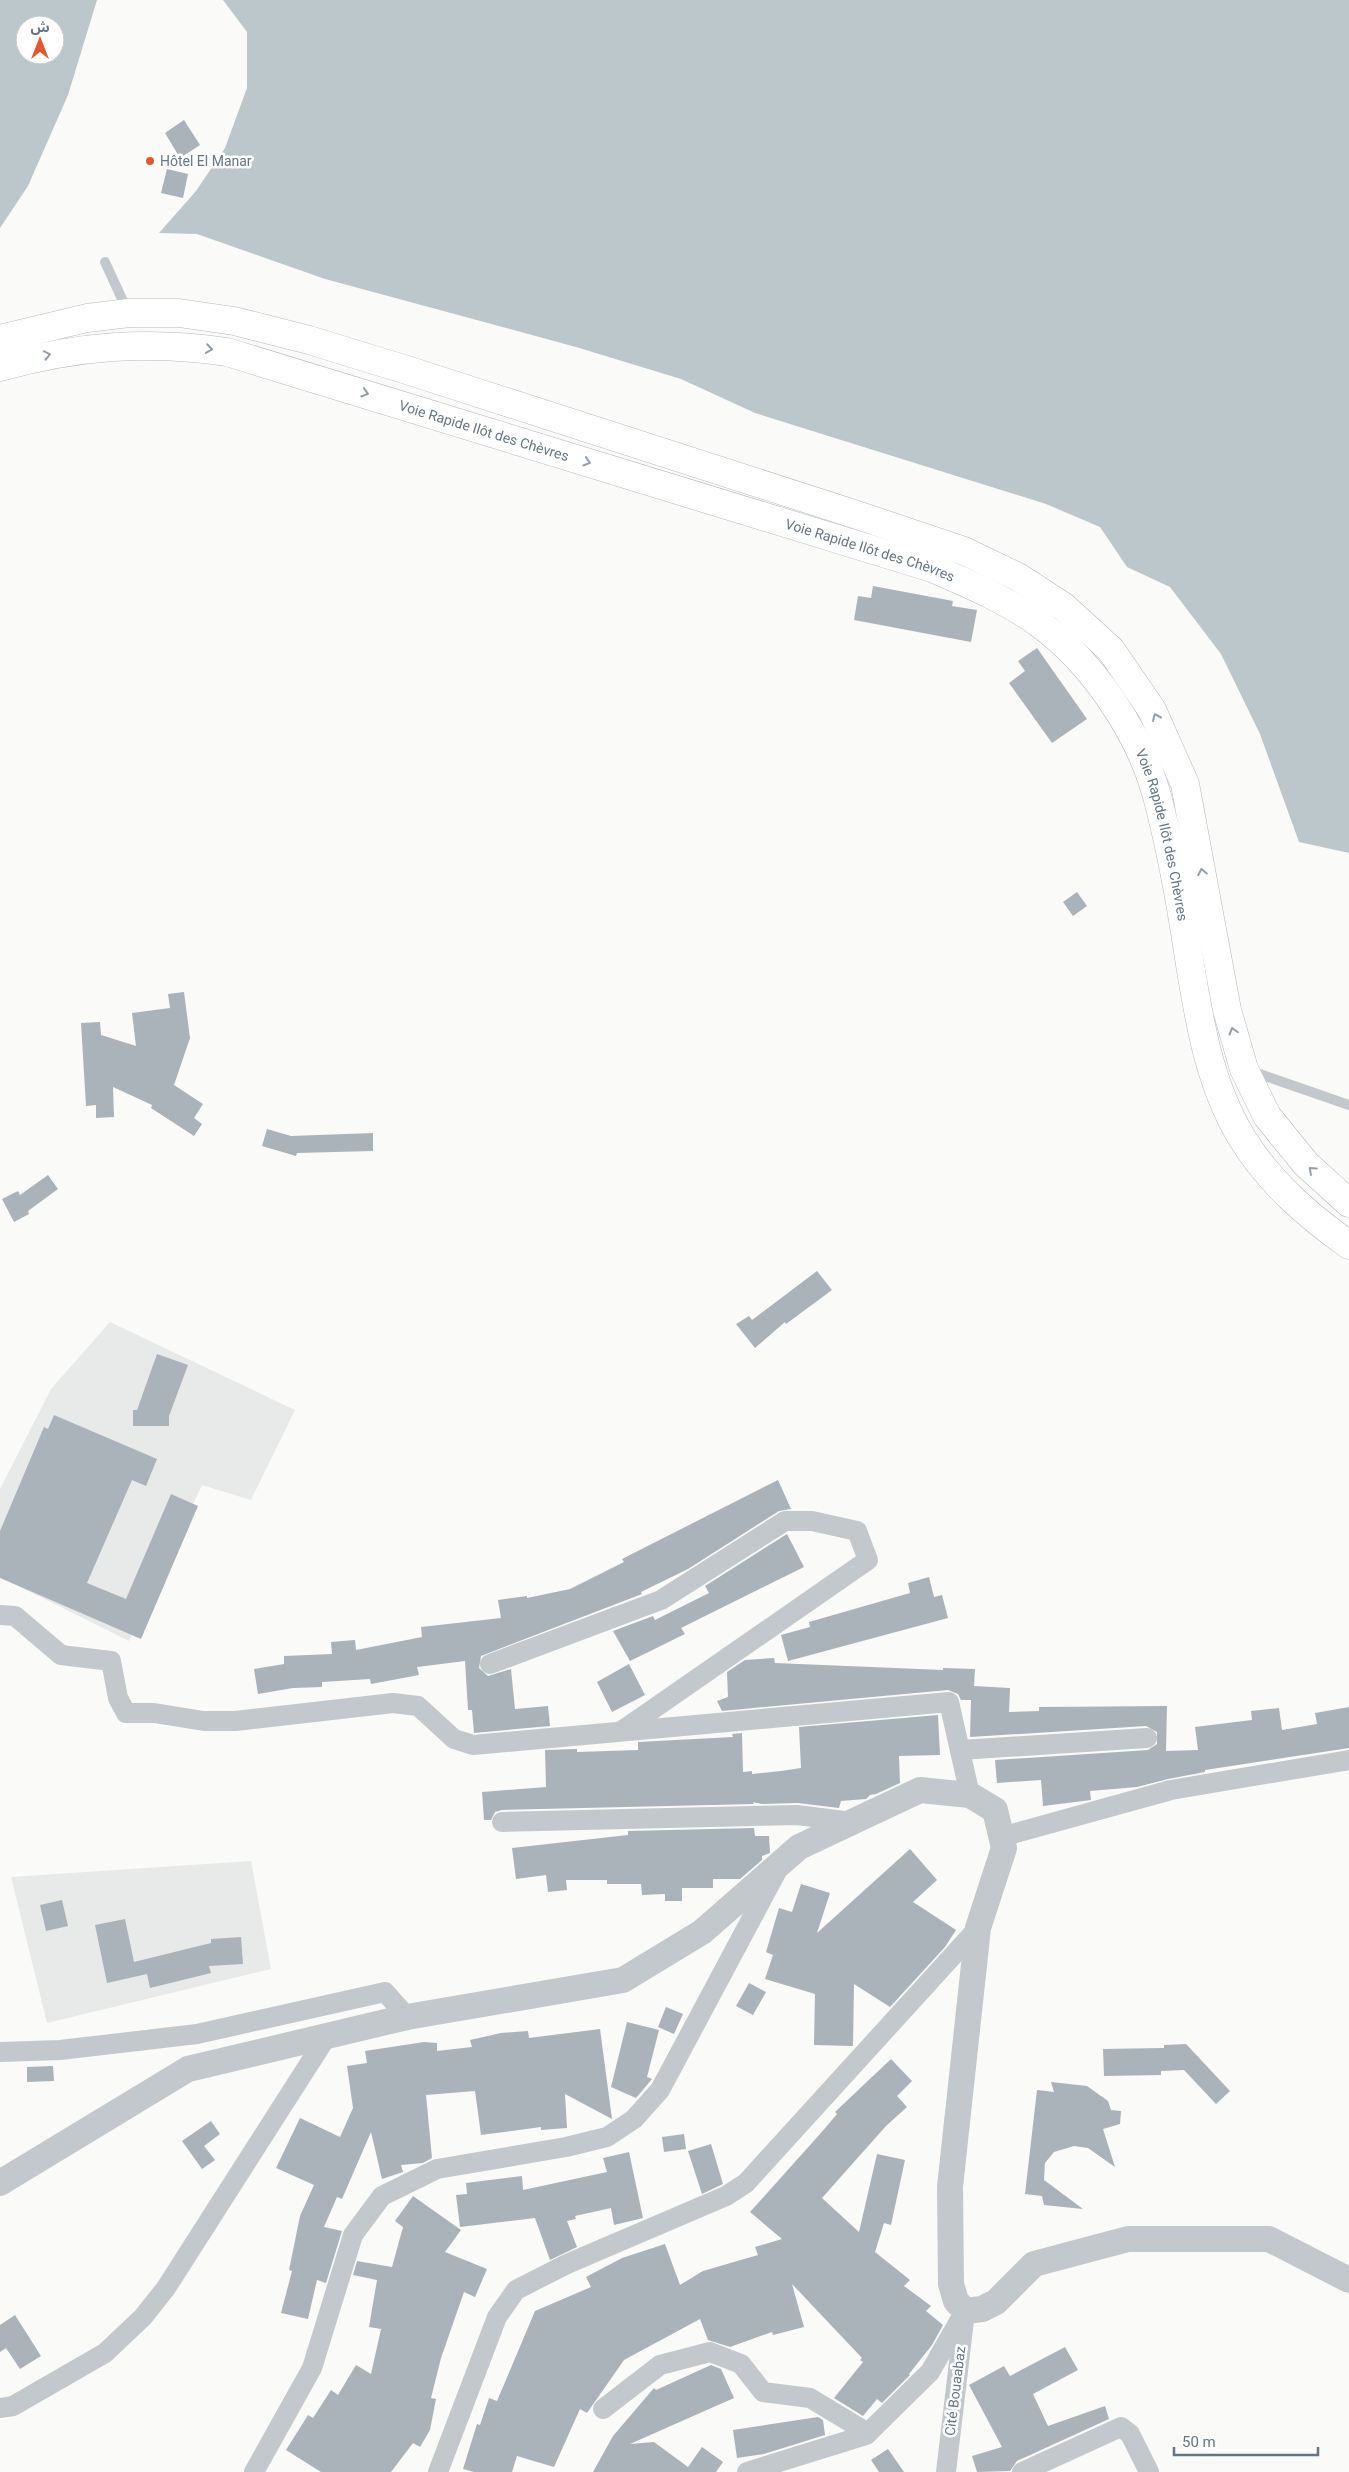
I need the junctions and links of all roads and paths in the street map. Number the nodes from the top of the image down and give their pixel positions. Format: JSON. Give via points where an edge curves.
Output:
{"nodes":[{"id":1,"x":105,"y":262,"type":"dead end"},
{"id":2,"x":129,"y":312,"type":"junction"},
{"id":3,"x":0,"y":339,"type":"edge"},
{"id":4,"x":0,"y":367,"type":"edge"},
{"id":5,"x":1244,"y":1069,"type":"junction"},
{"id":6,"x":1349,"y":1105,"type":"edge"},
{"id":7,"x":1349,"y":1203,"type":"edge"},
{"id":8,"x":1349,"y":1245,"type":"edge"},
{"id":9,"x":0,"y":1615,"type":"edge"},
{"id":10,"x":490,"y":1664,"type":"dead end"},
{"id":11,"x":622,"y":1731,"type":"junction"},
{"id":12,"x":1147,"y":1738,"type":"dead end"},
{"id":13,"x":960,"y":1750,"type":"junction"},
{"id":14,"x":1349,"y":1760,"type":"edge"},
{"id":15,"x":970,"y":1795,"type":"junction"},
{"id":16,"x":502,"y":1822,"type":"dead end"},
{"id":17,"x":852,"y":1822,"type":"junction"},
{"id":18,"x":1001,"y":1837,"type":"junction"},
{"id":19,"x":783,"y":1861,"type":"junction"},
{"id":20,"x":978,"y":1928,"type":"junction"},
{"id":21,"x":408,"y":2017,"type":"junction"},
{"id":22,"x":326,"y":2036,"type":"junction"},
{"id":23,"x":0,"y":2052,"type":"edge"},
{"id":24,"x":0,"y":2184,"type":"edge"},
{"id":25,"x":1349,"y":2280,"type":"edge"},
{"id":26,"x":965,"y":2311,"type":"junction"},
{"id":27,"x":0,"y":2408,"type":"edge"},
{"id":28,"x":603,"y":2409,"type":"dead end"},
{"id":29,"x":868,"y":2433,"type":"junction"},
{"id":30,"x":254,"y":2472,"type":"edge"},
{"id":31,"x":438,"y":2472,"type":"edge"},
{"id":32,"x":747,"y":2472,"type":"edge"},
{"id":33,"x":946,"y":2472,"type":"edge"},
{"id":34,"x":1022,"y":2472,"type":"edge"},
{"id":35,"x":1149,"y":2472,"type":"edge"}],
"edges":[{"from":1,"to":2,"type":"lane"},
{"from":2,"to":3,"type":"highway","name":"Voie Rapide Ilôt des Chèvres","via":[[87,318]]},
{"from":5,"to":2,"type":"highway","name":"Voie Rapide Ilôt des Chèvres","one_way":true,"via":[[1227,1010],[1185,784],[1152,710],[1112,650],[1064,607],[1018,577],[964,551],[401,368],[309,340],[234,322],[180,313]]},
{"from":4,"to":8,"type":"highway","name":"Voie Rapide Ilôt des Chèvres","one_way":true,"via":[[48,355],[102,347],[164,345],[227,352],[932,568],[1018,610],[1041,625],[1087,668],[1127,726],[1144,762],[1159,804],[1184,924],[1201,1030],[1214,1074],[1235,1124],[1261,1166],[1291,1200]]},
{"from":5,"to":6,"type":"lane"},
{"from":7,"to":5,"type":"highway","name":"Voie Rapide Ilôt des Chèvres","one_way":true,"via":[[1306,1164],[1267,1116]]},
{"from":9,"to":11,"type":"street","via":[[16,1616],[61,1655],[110,1661],[118,1698],[126,1713],[234,1721],[393,1703],[418,1706],[454,1739],[473,1745]]},
{"from":10,"to":11,"type":"street","via":[[661,1600],[785,1520],[812,1520],[857,1531],[868,1560]]},
{"from":11,"to":13,"type":"street","via":[[949,1702]]},
{"from":12,"to":13,"type":"street"},
{"from":13,"to":15,"type":"street"},
{"from":14,"to":18,"type":"street","via":[[1171,1790]]},
{"from":15,"to":17,"type":"street","via":[[920,1790]]},
{"from":15,"to":18,"type":"street","via":[[995,1810]]},
{"from":16,"to":17,"type":"street","via":[[797,1815]]},
{"from":17,"to":19,"type":"street","via":[[799,1847]]},
{"from":18,"to":20,"type":"street","via":[[1004,1848]]},
{"from":19,"to":21,"type":"street","via":[[702,1932],[623,1980]]},
{"from":19,"to":30,"type":"street","via":[[660,2090],[634,2119],[606,2137],[437,2169],[382,2196],[353,2235],[312,2368]]},
{"from":20,"to":26,"type":"street","via":[[950,2187],[951,2284],[956,2301]]},
{"from":20,"to":31,"type":"street","via":[[746,2183],[726,2196],[567,2264],[516,2290],[497,2317]]},
{"from":21,"to":22,"type":"street"},
{"from":21,"to":23,"type":"street","via":[[385,1992],[197,2034],[60,2050]]},
{"from":22,"to":24,"type":"street","via":[[188,2069]]},
{"from":22,"to":27,"type":"street","via":[[166,2288],[143,2316],[105,2352],[13,2406]]},
{"from":25,"to":26,"type":"street","via":[[1269,2239],[1128,2239],[1034,2264],[996,2302],[982,2309]]},
{"from":26,"to":29,"type":"street","via":[[930,2372]]},
{"from":26,"to":33,"type":"street","name":"Cité Bouaabaz"},
{"from":28,"to":29,"type":"street","via":[[660,2365],[710,2352],[740,2364],[763,2392],[810,2398]]},
{"from":29,"to":32,"type":"street"},
{"from":34,"to":35,"type":"street","via":[[1122,2428],[1130,2434]]}]}
